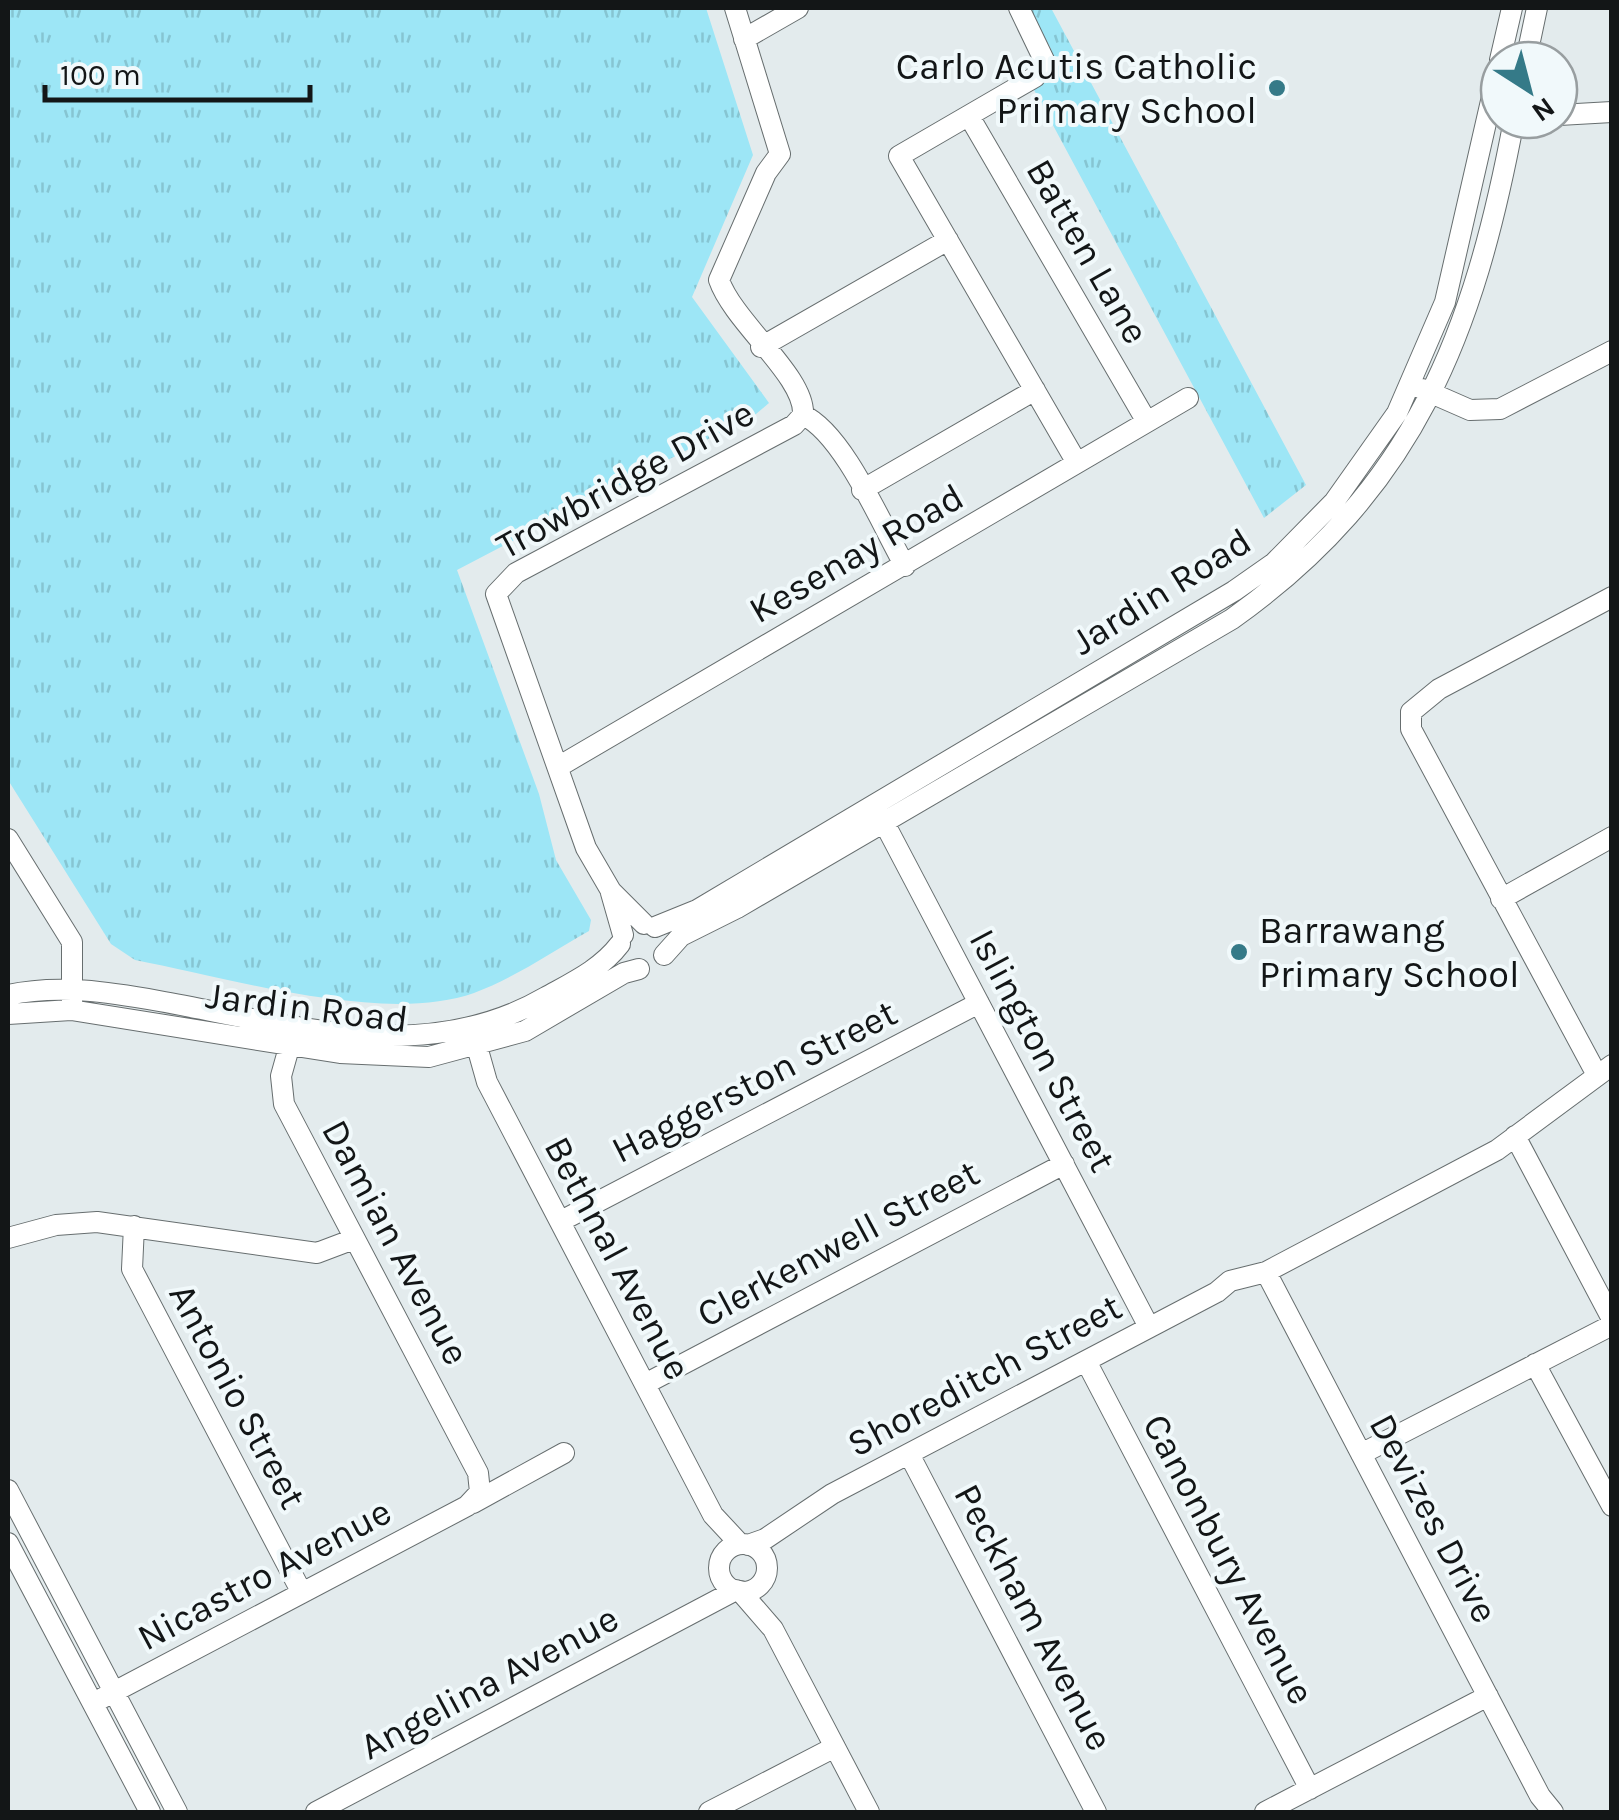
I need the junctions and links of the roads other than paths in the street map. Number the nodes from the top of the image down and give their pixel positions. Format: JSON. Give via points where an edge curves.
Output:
{"nodes":[{"id":1,"x":736,"y":8,"type":"edge"},
{"id":2,"x":798,"y":8,"type":"edge"},
{"id":3,"x":1019,"y":8,"type":"edge"},
{"id":4,"x":1512,"y":8,"type":"edge"},
{"id":5,"x":1537,"y":8,"type":"edge"},
{"id":6,"x":744,"y":39,"type":"junction"},
{"id":7,"x":1505,"y":40,"type":"edge"},
{"id":8,"x":1530,"y":40,"type":"edge"},
{"id":9,"x":1612,"y":112,"type":"edge"},
{"id":10,"x":1579,"y":114,"type":"edge"},
{"id":11,"x":969,"y":116,"type":"junction"},
{"id":12,"x":1486,"y":140,"type":"edge"},
{"id":13,"x":1509,"y":140,"type":"edge"},
{"id":14,"x":948,"y":240,"type":"junction"},
{"id":15,"x":761,"y":346,"type":"junction"},
{"id":16,"x":1612,"y":351,"type":"edge"},
{"id":17,"x":1410,"y":384,"type":"junction"},
{"id":18,"x":1034,"y":390,"type":"junction"},
{"id":19,"x":1432,"y":393,"type":"junction"},
{"id":20,"x":1188,"y":398,"type":"dead end"},
{"id":21,"x":803,"y":415,"type":"junction"},
{"id":22,"x":1147,"y":422,"type":"junction"},
{"id":23,"x":1078,"y":463,"type":"junction"},
{"id":24,"x":862,"y":490,"type":"junction"},
{"id":25,"x":906,"y":566,"type":"junction"},
{"id":26,"x":1612,"y":597,"type":"edge"},
{"id":27,"x":558,"y":767,"type":"junction"},
{"id":28,"x":880,"y":814,"type":"junction"},
{"id":29,"x":1612,"y":837,"type":"edge"},
{"id":30,"x":8,"y":839,"type":"edge"},
{"id":31,"x":611,"y":891,"type":"junction"},
{"id":32,"x":1502,"y":899,"type":"junction"},
{"id":33,"x":649,"y":926,"type":"junction"},
{"id":34,"x":621,"y":940,"type":"junction"},
{"id":35,"x":664,"y":955,"type":"junction"},
{"id":36,"x":639,"y":970,"type":"junction"},
{"id":37,"x":8,"y":995,"type":"edge"},
{"id":38,"x":72,"y":1000,"type":"junction"},
{"id":39,"x":979,"y":1003,"type":"junction"},
{"id":40,"x":8,"y":1014,"type":"edge"},
{"id":41,"x":292,"y":1035,"type":"junction"},
{"id":42,"x":474,"y":1038,"type":"junction"},
{"id":43,"x":1604,"y":1070,"type":"edge"},
{"id":44,"x":1515,"y":1136,"type":"junction"},
{"id":45,"x":1064,"y":1164,"type":"junction"},
{"id":46,"x":561,"y":1221,"type":"junction"},
{"id":47,"x":134,"y":1226,"type":"junction"},
{"id":48,"x":8,"y":1238,"type":"edge"},
{"id":49,"x":354,"y":1239,"type":"junction"},
{"id":50,"x":1269,"y":1278,"type":"junction"},
{"id":51,"x":1612,"y":1322,"type":"edge"},
{"id":52,"x":1149,"y":1327,"type":"junction"},
{"id":53,"x":1086,"y":1361,"type":"junction"},
{"id":54,"x":1535,"y":1364,"type":"junction"},
{"id":55,"x":645,"y":1384,"type":"junction"},
{"id":56,"x":564,"y":1453,"type":"dead end"},
{"id":57,"x":908,"y":1454,"type":"junction"},
{"id":58,"x":1361,"y":1454,"type":"junction"},
{"id":59,"x":8,"y":1490,"type":"edge"},
{"id":60,"x":468,"y":1506,"type":"junction"},
{"id":61,"x":1612,"y":1506,"type":"edge"},
{"id":62,"x":713,"y":1515,"type":"junction"},
{"id":63,"x":787,"y":1525,"type":"junction"},
{"id":64,"x":8,"y":1543,"type":"edge"},
{"id":65,"x":744,"y":1544,"type":"junction"},
{"id":66,"x":719,"y":1568,"type":"junction"},
{"id":67,"x":765,"y":1572,"type":"junction"},
{"id":68,"x":738,"y":1591,"type":"junction"},
{"id":69,"x":302,"y":1593,"type":"junction"},
{"id":70,"x":694,"y":1613,"type":"junction"},
{"id":71,"x":772,"y":1628,"type":"junction"},
{"id":72,"x":114,"y":1692,"type":"junction"},
{"id":73,"x":1488,"y":1696,"type":"junction"},
{"id":74,"x":92,"y":1703,"type":"junction"},
{"id":75,"x":835,"y":1747,"type":"junction"},
{"id":76,"x":1310,"y":1789,"type":"junction"},
{"id":77,"x":1546,"y":1807,"type":"edge"},
{"id":78,"x":150,"y":1812,"type":"edge"},
{"id":79,"x":178,"y":1812,"type":"edge"},
{"id":80,"x":316,"y":1812,"type":"edge"},
{"id":81,"x":709,"y":1812,"type":"edge"},
{"id":82,"x":869,"y":1812,"type":"edge"},
{"id":83,"x":1096,"y":1812,"type":"edge"},
{"id":84,"x":1265,"y":1812,"type":"edge"}],
"edges":[{"from":1,"to":6,"type":"street"},
{"from":2,"to":6,"type":"street"},
{"from":3,"to":11,"type":"street","via":[[1044,60],[1034,77]]},
{"from":4,"to":7,"type":"street","name":"Jardin Road"},
{"from":5,"to":8,"type":"street"},
{"from":6,"to":15,"type":"street","via":[[780,154],[719,280]]},
{"from":9,"to":10,"type":"street"},
{"from":11,"to":14,"type":"street","via":[[899,156]]},
{"from":11,"to":22,"type":"street","name":"Batten Lane"},
{"from":12,"to":17,"type":"street","name":"Jardin Road","via":[[1445,302]]},
{"from":13,"to":19,"type":"street","name":"Jardin Road","via":[[1467,313]]},
{"from":14,"to":15,"type":"street"},
{"from":14,"to":18,"type":"street"},
{"from":15,"to":21,"type":"street","via":[[802,395]]},
{"from":16,"to":19,"type":"street","via":[[1500,408],[1470,410]]},
{"from":17,"to":19,"type":"street"},
{"from":17,"to":28,"type":"street","name":"Jardin Road","via":[[1334,502],[1274,563]]},
{"from":18,"to":23,"type":"street"},
{"from":18,"to":24,"type":"street"},
{"from":19,"to":28,"type":"street","name":"Jardin Road","via":[[1418,425],[1355,508],[1276,588],[1232,620]]},
{"from":20,"to":22,"type":"street","name":"Kesenay Road"},
{"from":21,"to":24,"type":"street","via":[[821,426]]},
{"from":21,"to":27,"type":"street","name":"Trowbridge Drive","via":[[516,573],[496,594]]},
{"from":22,"to":23,"type":"street","name":"Kesenay Road"},
{"from":23,"to":25,"type":"street","name":"Kesenay Road"},
{"from":24,"to":25,"type":"street"},
{"from":25,"to":27,"type":"street","name":"Kesenay Road"},
{"from":26,"to":32,"type":"street","via":[[1438,689],[1411,712],[1411,729]]},
{"from":27,"to":31,"type":"street","name":"Trowbridge Drive","via":[[586,848]]},
{"from":28,"to":33,"type":"street","name":"Jardin Road","via":[[696,910]]},
{"from":28,"to":35,"type":"street","name":"Jardin Road","via":[[681,936]]},
{"from":28,"to":39,"type":"street","name":"Islington Street"},
{"from":29,"to":32,"type":"street"},
{"from":30,"to":38,"type":"street","via":[[72,942]]},
{"from":31,"to":33,"type":"street","name":"Trowbridge Drive"},
{"from":31,"to":34,"type":"street","name":"Trowbridge Drive"},
{"from":32,"to":43,"type":"street"},
{"from":33,"to":34,"type":"street"},
{"from":33,"to":35,"type":"street","via":[[665,942]]},
{"from":34,"to":36,"type":"street","via":[[626,964]]},
{"from":34,"to":42,"type":"street","name":"Jardin Road","via":[[586,975]]},
{"from":35,"to":36,"type":"street"},
{"from":36,"to":42,"type":"street","name":"Jardin Road","via":[[524,1031]]},
{"from":37,"to":38,"type":"street","name":"Jardin Road"},
{"from":38,"to":40,"type":"street","name":"Jardin Road"},
{"from":38,"to":41,"type":"street","name":"Jardin Road"},
{"from":39,"to":45,"type":"street","name":"Islington Street"},
{"from":39,"to":46,"type":"street","name":"Haggerston Street"},
{"from":41,"to":42,"type":"street","name":"Jardin Road","via":[[390,1058],[428,1057]]},
{"from":41,"to":49,"type":"street","name":"Damian Avenue","via":[[280,1093]]},
{"from":42,"to":46,"type":"street","name":"Bethnal Avenue","via":[[487,1082]]},
{"from":43,"to":44,"type":"street","name":"Shoreditch Street"},
{"from":44,"to":50,"type":"street","name":"Shoreditch Street"},
{"from":44,"to":51,"type":"street"},
{"from":45,"to":52,"type":"street","name":"Islington Street"},
{"from":45,"to":55,"type":"street","name":"Clerkenwell Street"},
{"from":46,"to":55,"type":"street","name":"Bethnal Avenue"},
{"from":47,"to":48,"type":"street","via":[[56,1225]]},
{"from":47,"to":49,"type":"street","via":[[317,1254]]},
{"from":47,"to":69,"type":"street","name":"Antonio Street","via":[[132,1269]]},
{"from":49,"to":60,"type":"street","name":"Damian Avenue","via":[[481,1485]]},
{"from":50,"to":52,"type":"street","name":"Shoreditch Street","via":[[1230,1280]]},
{"from":50,"to":58,"type":"street","name":"Devizes Drive"},
{"from":51,"to":54,"type":"street"},
{"from":52,"to":53,"type":"street","name":"Shoreditch Street"},
{"from":53,"to":57,"type":"street","name":"Shoreditch Street"},
{"from":53,"to":76,"type":"street","name":"Canonbury Avenue"},
{"from":54,"to":58,"type":"street"},
{"from":54,"to":61,"type":"street"},
{"from":55,"to":62,"type":"street","name":"Bethnal Avenue"},
{"from":56,"to":60,"type":"street","name":"Nicastro Avenue"},
{"from":57,"to":63,"type":"street","name":"Shoreditch Street"},
{"from":57,"to":83,"type":"street","name":"Peckham Avenue"},
{"from":58,"to":73,"type":"street","name":"Devizes Drive"},
{"from":59,"to":72,"type":"street"},
{"from":60,"to":69,"type":"street","name":"Nicastro Avenue"},
{"from":62,"to":65,"type":"street","name":"Bethnal Avenue"},
{"from":62,"to":66,"type":"street","name":"Bethnal Avenue"},
{"from":63,"to":65,"type":"street","name":"Shoreditch Street"},
{"from":63,"to":67,"type":"street","name":"Shoreditch Street"},
{"from":64,"to":74,"type":"street"},
{"from":65,"to":66,"type":"street","via":[[726,1550]]},
{"from":65,"to":67,"type":"street","via":[[760,1552]]},
{"from":66,"to":68,"type":"street"},
{"from":66,"to":70,"type":"street","via":[[711,1594]]},
{"from":67,"to":68,"type":"street","via":[[753,1589]]},
{"from":67,"to":71,"type":"street"},
{"from":68,"to":70,"type":"street","name":"Angelina Avenue"},
{"from":68,"to":71,"type":"street"},
{"from":69,"to":72,"type":"street","name":"Nicastro Avenue"},
{"from":70,"to":80,"type":"street","name":"Angelina Avenue"},
{"from":71,"to":75,"type":"street"},
{"from":72,"to":74,"type":"street","name":"Nicastro Avenue"},
{"from":72,"to":79,"type":"street"},
{"from":73,"to":76,"type":"street"},
{"from":73,"to":77,"type":"street","name":"Devizes Drive"},
{"from":74,"to":78,"type":"street"},
{"from":75,"to":81,"type":"street"},
{"from":75,"to":82,"type":"street"},
{"from":76,"to":84,"type":"street"}]}
